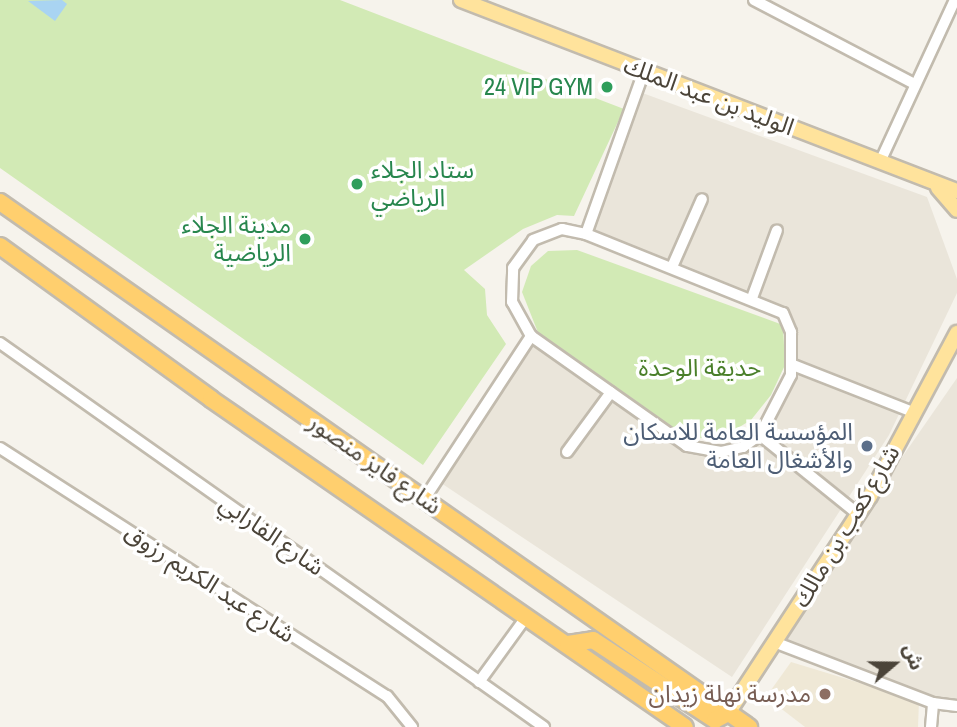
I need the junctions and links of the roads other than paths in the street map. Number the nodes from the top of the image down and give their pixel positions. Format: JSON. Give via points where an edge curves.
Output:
{"nodes":[{"id":1,"x":461,"y":0,"type":"edge"},
{"id":2,"x":754,"y":0,"type":"edge"},
{"id":3,"x":955,"y":0,"type":"edge"},
{"id":4,"x":644,"y":71,"type":"junction"},
{"id":5,"x":915,"y":84,"type":"junction"},
{"id":6,"x":880,"y":162,"type":"junction"},
{"id":7,"x":927,"y":179,"type":"junction"},
{"id":8,"x":957,"y":191,"type":"edge"},
{"id":9,"x":702,"y":200,"type":"dead end"},
{"id":10,"x":0,"y":202,"type":"edge"},
{"id":11,"x":957,"y":210,"type":"edge"},
{"id":12,"x":777,"y":230,"type":"dead end"},
{"id":13,"x":586,"y":234,"type":"junction"},
{"id":14,"x":0,"y":246,"type":"edge"},
{"id":15,"x":672,"y":267,"type":"junction"},
{"id":16,"x":752,"y":298,"type":"junction"},
{"id":17,"x":957,"y":333,"type":"edge"},
{"id":18,"x":531,"y":336,"type":"junction"},
{"id":19,"x":0,"y":343,"type":"edge"},
{"id":20,"x":793,"y":365,"type":"junction"},
{"id":21,"x":611,"y":392,"type":"junction"},
{"id":22,"x":913,"y":412,"type":"junction"},
{"id":23,"x":760,"y":435,"type":"junction"},
{"id":24,"x":0,"y":448,"type":"edge"},
{"id":25,"x":566,"y":452,"type":"dead end"},
{"id":26,"x":425,"y":498,"type":"junction"},
{"id":27,"x":858,"y":514,"type":"junction"},
{"id":28,"x":527,"y":616,"type":"junction"},
{"id":29,"x":774,"y":642,"type":"junction"},
{"id":30,"x":568,"y":644,"type":"junction"},
{"id":31,"x":479,"y":682,"type":"junction"},
{"id":32,"x":933,"y":703,"type":"junction"},
{"id":33,"x":957,"y":706,"type":"edge"},
{"id":34,"x":728,"y":713,"type":"junction"},
{"id":35,"x":412,"y":727,"type":"edge"},
{"id":36,"x":544,"y":727,"type":"edge"},
{"id":37,"x":685,"y":727,"type":"edge"},
{"id":38,"x":749,"y":727,"type":"edge"},
{"id":39,"x":931,"y":727,"type":"edge"}],
"edges":[{"from":1,"to":4,"type":"main road","name":"الوليد بن عبد الملك"},
{"from":2,"to":5,"type":"street"},
{"from":3,"to":5,"type":"street"},
{"from":4,"to":6,"type":"main road","name":"الوليد بن عبد الملك"},
{"from":4,"to":13,"type":"street"},
{"from":5,"to":6,"type":"street"},
{"from":6,"to":7,"type":"main road","name":"الوليد بن عبد الملك"},
{"from":7,"to":8,"type":"main road","name":"الوليد بن عبد الملك"},
{"from":7,"to":11,"type":"main road","via":[[948,195]]},
{"from":9,"to":15,"type":"street"},
{"from":10,"to":26,"type":"highway","name":"شارع فايز منصور"},
{"from":12,"to":16,"type":"street"},
{"from":13,"to":15,"type":"street"},
{"from":13,"to":18,"type":"street","via":[[553,230],[533,240],[518,257],[510,290]]},
{"from":14,"to":28,"type":"highway","name":"شارع فايز منصور","via":[[211,399]]},
{"from":15,"to":16,"type":"street"},
{"from":16,"to":20,"type":"street","via":[[786,318]]},
{"from":17,"to":22,"type":"main road","name":"شارع كعب بن مالك"},
{"from":18,"to":21,"type":"street"},
{"from":18,"to":26,"type":"street"},
{"from":19,"to":31,"type":"street","name":"شارع الفارابي"},
{"from":20,"to":22,"type":"street"},
{"from":20,"to":23,"type":"street","via":[[784,394]]},
{"from":21,"to":23,"type":"street","via":[[695,449],[732,450]]},
{"from":21,"to":25,"type":"street"},
{"from":22,"to":27,"type":"main road","name":"شارع كعب بن مالك"},
{"from":23,"to":27,"type":"street"},
{"from":24,"to":35,"type":"street","name":"شارع عبد الكريم رزوق","via":[[387,696]]},
{"from":26,"to":34,"type":"highway","name":"شارع فايز منصور"},
{"from":27,"to":29,"type":"main road","name":"شارع كعب بن مالك"},
{"from":28,"to":30,"type":"highway","name":"شارع فايز منصور"},
{"from":28,"to":31,"type":"street"},
{"from":29,"to":32,"type":"street"},
{"from":29,"to":34,"type":"main road","name":"شارع كعب بن مالك"},
{"from":30,"to":34,"type":"highway","via":[[583,638],[598,642],[698,711],[715,720]]},
{"from":30,"to":37,"type":"highway","name":"شارع فايز منصور"},
{"from":31,"to":36,"type":"street","name":"شارع الفارابي"},
{"from":32,"to":33,"type":"street"},
{"from":32,"to":39,"type":"street"},
{"from":34,"to":38,"type":"highway","name":"شارع فايز منصور"}]}
